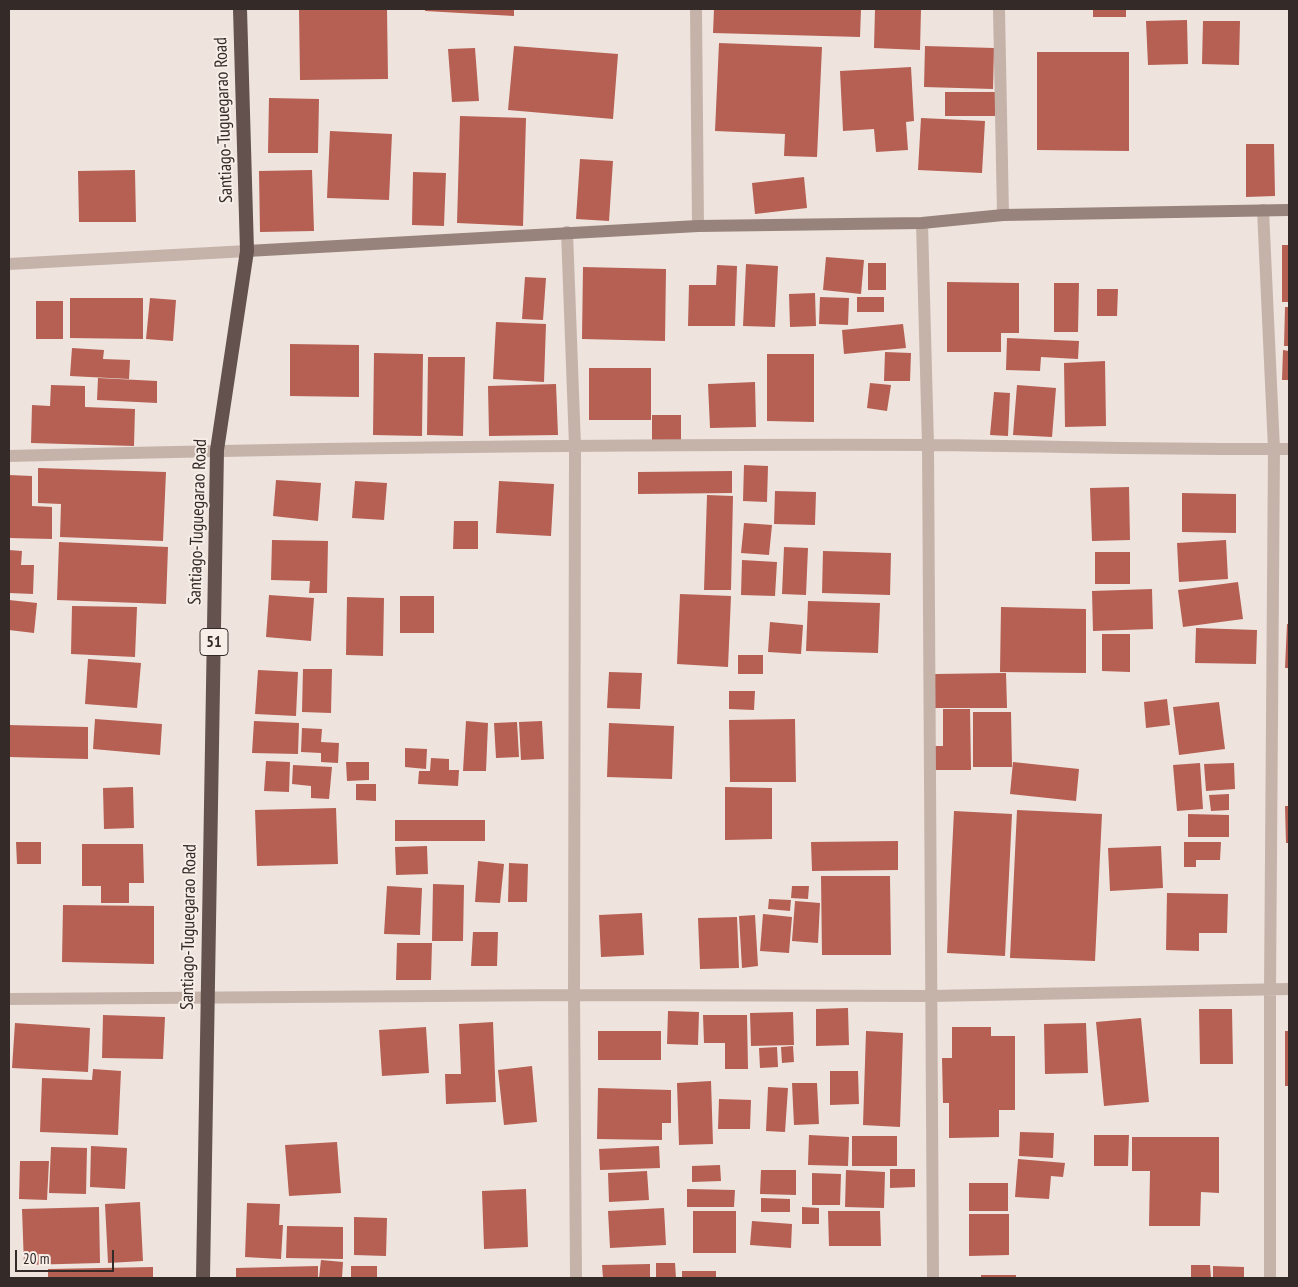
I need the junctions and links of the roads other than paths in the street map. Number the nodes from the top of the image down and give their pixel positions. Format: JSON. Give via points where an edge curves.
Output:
{"nodes":[{"id":1,"x":240,"y":9,"type":"edge"},
{"id":2,"x":696,"y":9,"type":"edge"},
{"id":3,"x":999,"y":9,"type":"edge"},
{"id":4,"x":1263,"y":210,"type":"junction"},
{"id":5,"x":1289,"y":210,"type":"edge"},
{"id":6,"x":1002,"y":215,"type":"junction"},
{"id":7,"x":922,"y":223,"type":"junction"},
{"id":8,"x":698,"y":226,"type":"junction"},
{"id":9,"x":567,"y":232,"type":"junction"},
{"id":10,"x":247,"y":252,"type":"junction"},
{"id":11,"x":9,"y":264,"type":"edge"},
{"id":12,"x":928,"y":445,"type":"junction"},
{"id":13,"x":575,"y":446,"type":"junction"},
{"id":14,"x":1274,"y":449,"type":"junction"},
{"id":15,"x":1289,"y":449,"type":"edge"},
{"id":16,"x":217,"y":450,"type":"junction"},
{"id":17,"x":9,"y":456,"type":"edge"},
{"id":18,"x":1270,"y":989,"type":"junction"},
{"id":19,"x":1289,"y":989,"type":"edge"},
{"id":20,"x":574,"y":995,"type":"junction"},
{"id":21,"x":931,"y":996,"type":"junction"},
{"id":22,"x":207,"y":998,"type":"junction"},
{"id":23,"x":9,"y":999,"type":"edge"},
{"id":24,"x":203,"y":1278,"type":"edge"},
{"id":25,"x":576,"y":1278,"type":"edge"},
{"id":26,"x":933,"y":1278,"type":"edge"},
{"id":27,"x":1270,"y":1278,"type":"edge"}],
"edges":[{"from":1,"to":10,"type":"highway","name":"Santiago-Tuguegarao Road","number":"51"},
{"from":2,"to":8,"type":"street"},
{"from":3,"to":6,"type":"street"},
{"from":4,"to":5,"type":"main road"},
{"from":4,"to":6,"type":"main road"},
{"from":4,"to":14,"type":"street"},
{"from":6,"to":7,"type":"main road"},
{"from":7,"to":8,"type":"main road"},
{"from":7,"to":12,"type":"street"},
{"from":8,"to":9,"type":"main road"},
{"from":9,"to":10,"type":"main road"},
{"from":9,"to":13,"type":"street"},
{"from":10,"to":11,"type":"street"},
{"from":10,"to":16,"type":"highway","name":"Santiago-Tuguegarao Road","number":"51"},
{"from":12,"to":13,"type":"street"},
{"from":12,"to":14,"type":"street"},
{"from":12,"to":21,"type":"street"},
{"from":13,"to":16,"type":"street"},
{"from":13,"to":20,"type":"street"},
{"from":14,"to":15,"type":"street"},
{"from":14,"to":18,"type":"street"},
{"from":16,"to":17,"type":"street"},
{"from":16,"to":22,"type":"highway","name":"Santiago-Tuguegarao Road","number":"51"},
{"from":18,"to":19,"type":"street"},
{"from":18,"to":21,"type":"street"},
{"from":18,"to":27,"type":"street"},
{"from":20,"to":21,"type":"street"},
{"from":20,"to":22,"type":"street"},
{"from":20,"to":25,"type":"street"},
{"from":21,"to":26,"type":"street"},
{"from":22,"to":23,"type":"street"},
{"from":22,"to":24,"type":"highway","name":"Santiago-Tuguegarao Road","number":"51"}]}
